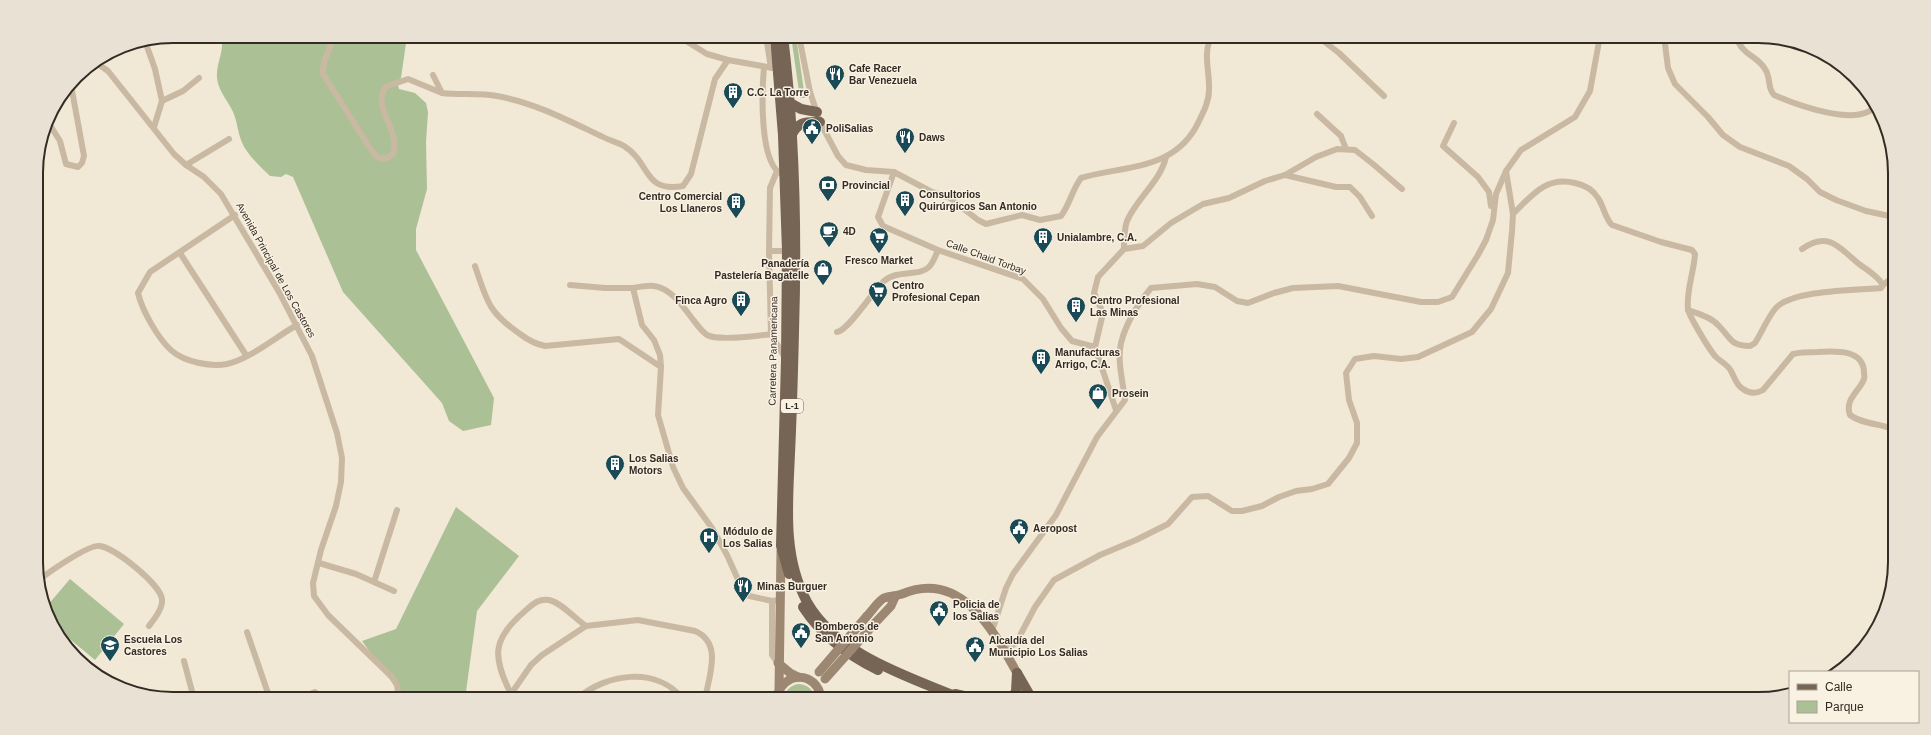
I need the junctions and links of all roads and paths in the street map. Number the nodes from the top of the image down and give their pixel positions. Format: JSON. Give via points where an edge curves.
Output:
{"nodes":[{"id":1,"x":332,"y":43,"type":"edge"},
{"id":2,"x":689,"y":43,"type":"edge"},
{"id":3,"x":768,"y":43,"type":"edge"},
{"id":4,"x":775,"y":43,"type":"edge"},
{"id":5,"x":784,"y":43,"type":"edge"},
{"id":6,"x":800,"y":43,"type":"edge"},
{"id":7,"x":1208,"y":43,"type":"edge"},
{"id":8,"x":1326,"y":43,"type":"edge"},
{"id":9,"x":1599,"y":43,"type":"edge"},
{"id":10,"x":1665,"y":43,"type":"edge"},
{"id":11,"x":1739,"y":43,"type":"edge"},
{"id":12,"x":147,"y":46,"type":"edge"},
{"id":13,"x":728,"y":60,"type":"junction"},
{"id":14,"x":100,"y":65,"type":"edge"},
{"id":15,"x":764,"y":67,"type":"junction"},
{"id":16,"x":775,"y":68,"type":"junction"},
{"id":17,"x":432,"y":75,"type":"dead end"},
{"id":18,"x":199,"y":78,"type":"dead end"},
{"id":19,"x":72,"y":91,"type":"edge"},
{"id":20,"x":442,"y":93,"type":"junction"},
{"id":21,"x":1384,"y":96,"type":"dead end"},
{"id":22,"x":162,"y":100,"type":"junction"},
{"id":23,"x":790,"y":103,"type":"junction"},
{"id":24,"x":1872,"y":110,"type":"edge"},
{"id":25,"x":817,"y":112,"type":"junction"},
{"id":26,"x":1317,"y":114,"type":"dead end"},
{"id":27,"x":820,"y":122,"type":"junction"},
{"id":28,"x":1454,"y":123,"type":"dead end"},
{"id":29,"x":51,"y":127,"type":"edge"},
{"id":30,"x":154,"y":127,"type":"junction"},
{"id":31,"x":791,"y":136,"type":"junction"},
{"id":32,"x":229,"y":139,"type":"dead end"},
{"id":33,"x":1346,"y":149,"type":"junction"},
{"id":34,"x":1166,"y":157,"type":"junction"},
{"id":35,"x":186,"y":165,"type":"junction"},
{"id":36,"x":1506,"y":171,"type":"junction"},
{"id":37,"x":894,"y":172,"type":"junction"},
{"id":38,"x":781,"y":173,"type":"junction"},
{"id":39,"x":1284,"y":175,"type":"junction"},
{"id":40,"x":1402,"y":189,"type":"dead end"},
{"id":41,"x":1512,"y":214,"type":"junction"},
{"id":42,"x":235,"y":216,"type":"junction"},
{"id":43,"x":1372,"y":216,"type":"dead end"},
{"id":44,"x":1888,"y":216,"type":"edge"},
{"id":45,"x":1493,"y":220,"type":"junction"},
{"id":46,"x":1124,"y":249,"type":"junction"},
{"id":47,"x":1802,"y":249,"type":"dead end"},
{"id":48,"x":938,"y":250,"type":"junction"},
{"id":49,"x":769,"y":251,"type":"junction"},
{"id":50,"x":787,"y":251,"type":"junction"},
{"id":51,"x":180,"y":253,"type":"junction"},
{"id":52,"x":475,"y":266,"type":"dead end"},
{"id":53,"x":1888,"y":281,"type":"edge"},
{"id":54,"x":570,"y":284,"type":"dead end"},
{"id":55,"x":1883,"y":285,"type":"junction"},
{"id":56,"x":633,"y":288,"type":"junction"},
{"id":57,"x":1688,"y":310,"type":"junction"},
{"id":58,"x":297,"y":325,"type":"junction"},
{"id":59,"x":837,"y":332,"type":"dead end"},
{"id":60,"x":771,"y":334,"type":"junction"},
{"id":61,"x":1095,"y":347,"type":"junction"},
{"id":62,"x":246,"y":356,"type":"junction"},
{"id":63,"x":786,"y":360,"type":"junction"},
{"id":64,"x":661,"y":367,"type":"junction"},
{"id":65,"x":1116,"y":410,"type":"junction"},
{"id":66,"x":1888,"y":426,"type":"edge"},
{"id":67,"x":397,"y":510,"type":"dead end"},
{"id":68,"x":781,"y":546,"type":"junction"},
{"id":69,"x":319,"y":563,"type":"junction"},
{"id":70,"x":44,"y":576,"type":"edge"},
{"id":71,"x":374,"y":582,"type":"junction"},
{"id":72,"x":394,"y":591,"type":"dead end"},
{"id":73,"x":895,"y":596,"type":"junction"},
{"id":74,"x":776,"y":600,"type":"junction"},
{"id":75,"x":149,"y":626,"type":"dead end"},
{"id":76,"x":586,"y":626,"type":"junction"},
{"id":77,"x":992,"y":630,"type":"junction"},
{"id":78,"x":247,"y":632,"type":"dead end"},
{"id":79,"x":1004,"y":651,"type":"junction"},
{"id":80,"x":184,"y":661,"type":"dead end"},
{"id":81,"x":778,"y":663,"type":"junction"},
{"id":82,"x":1017,"y":673,"type":"junction"},
{"id":83,"x":822,"y":676,"type":"junction"},
{"id":84,"x":798,"y":677,"type":"junction"},
{"id":85,"x":810,"y":679,"type":"junction"},
{"id":86,"x":192,"y":692,"type":"edge"},
{"id":87,"x":268,"y":692,"type":"edge"},
{"id":88,"x":398,"y":692,"type":"edge"},
{"id":89,"x":508,"y":692,"type":"edge"},
{"id":90,"x":513,"y":692,"type":"edge"},
{"id":91,"x":589,"y":692,"type":"edge"},
{"id":92,"x":677,"y":692,"type":"edge"},
{"id":93,"x":706,"y":692,"type":"edge"},
{"id":94,"x":778,"y":692,"type":"edge"},
{"id":95,"x":780,"y":692,"type":"edge"},
{"id":96,"x":820,"y":692,"type":"edge"},
{"id":97,"x":821,"y":692,"type":"edge"},
{"id":98,"x":937,"y":692,"type":"edge"},
{"id":99,"x":939,"y":692,"type":"edge"},
{"id":100,"x":1016,"y":692,"type":"edge"},
{"id":101,"x":1028,"y":692,"type":"edge"}],
"edges":[{"from":1,"to":20,"type":"street","via":[[323,63],[324,74],[377,157],[385,159],[393,154],[396,147],[380,101],[385,86],[408,79]]},
{"from":2,"to":13,"type":"street","via":[[707,54]]},
{"from":3,"to":16,"type":"street"},
{"from":4,"to":16,"type":"main road","name":"Carretera Panamericana","number":"L-1"},
{"from":5,"to":23,"type":"main road","name":"Carretera Panamericana","number":"L-1"},
{"from":6,"to":25,"type":"street"},
{"from":7,"to":34,"type":"street","via":[[1210,78],[1207,103],[1192,134]]},
{"from":8,"to":21,"type":"street"},
{"from":9,"to":36,"type":"street","via":[[1590,91],[1575,117],[1521,150]]},
{"from":10,"to":44,"type":"street","via":[[1668,68],[1675,84],[1723,135],[1740,146],[1789,166],[1820,192],[1836,200]]},
{"from":11,"to":24,"type":"street","via":[[1764,67],[1768,73],[1770,91],[1774,95],[1835,114],[1862,115]]},
{"from":12,"to":22,"type":"street"},
{"from":13,"to":15,"type":"street"},
{"from":13,"to":20,"type":"street","via":[[715,79],[691,174],[683,186],[670,188],[658,186],[638,158],[624,146],[561,116],[527,103],[496,96]]},
{"from":14,"to":30,"type":"street","name":"Avenida Principal de Los Castores"},
{"from":15,"to":16,"type":"street"},
{"from":15,"to":38,"type":"street","via":[[761,104],[764,132],[768,152]]},
{"from":16,"to":38,"type":"main road","name":"Carretera Panamericana","number":"L-1"},
{"from":17,"to":20,"type":"street"},
{"from":18,"to":22,"type":"street","via":[[183,92]]},
{"from":19,"to":29,"type":"street","via":[[84,156],[78,167],[66,164],[60,141]]},
{"from":22,"to":30,"type":"street"},
{"from":23,"to":25,"type":"main road"},
{"from":23,"to":31,"type":"main road","name":"Carretera Panamericana","number":"L-1"},
{"from":25,"to":27,"type":"street"},
{"from":26,"to":33,"type":"street","via":[[1341,136]]},
{"from":27,"to":31,"type":"main road","via":[[802,123],[796,126]]},
{"from":27,"to":37,"type":"street","via":[[838,156],[846,165],[866,170]]},
{"from":28,"to":45,"type":"street","via":[[1443,146],[1474,172],[1489,192]]},
{"from":30,"to":35,"type":"street","name":"Avenida Principal de Los Castores","via":[[166,145]]},
{"from":31,"to":99,"type":"main road","name":"Carretera Panamericana","number":"L-1","via":[[794,182],[794,330],[788,520],[793,566],[807,602],[838,637],[882,665]]},
{"from":32,"to":35,"type":"street"},
{"from":33,"to":39,"type":"street","via":[[1337,149]]},
{"from":33,"to":40,"type":"street","via":[[1355,150]]},
{"from":34,"to":37,"type":"street","via":[[1122,170],[1081,178],[1062,216],[1040,220],[1022,215],[986,224],[950,198]]},
{"from":34,"to":46,"type":"street","via":[[1163,170],[1137,204],[1127,222]]},
{"from":35,"to":42,"type":"street","name":"Avenida Principal de Los Castores","via":[[214,185]]},
{"from":36,"to":41,"type":"street"},
{"from":36,"to":45,"type":"street","via":[[1496,194]]},
{"from":37,"to":48,"type":"street","name":"Calle Chaid Torbay","via":[[878,216],[883,226]]},
{"from":38,"to":49,"type":"street","via":[[770,188]]},
{"from":38,"to":50,"type":"main road","name":"Carretera Panamericana","number":"L-1"},
{"from":39,"to":43,"type":"street","via":[[1336,187],[1350,187]]},
{"from":39,"to":46,"type":"street","via":[[1229,198],[1203,204],[1171,223],[1143,246]]},
{"from":41,"to":57,"type":"street","via":[[1548,183],[1564,180],[1585,186],[1597,197],[1612,225],[1692,250],[1695,254]]},
{"from":41,"to":79,"type":"street","via":[[1508,273],[1491,309],[1472,332],[1418,357],[1401,359],[1374,356],[1355,359],[1346,373],[1349,400],[1357,423],[1357,443],[1349,458],[1328,484],[1279,496],[1262,506],[1242,511],[1232,511],[1208,496],[1192,497],[1168,524],[1100,555],[1054,580],[1035,607],[1016,643]]},
{"from":42,"to":51,"type":"street"},
{"from":42,"to":58,"type":"street","name":"Avenida Principal de Los Castores"},
{"from":45,"to":65,"type":"street","via":[[1478,255],[1452,297],[1438,302],[1421,302],[1338,286],[1293,288],[1248,303],[1237,301],[1215,286],[1197,284],[1151,288],[1127,324],[1121,344],[1120,364],[1125,400]]},
{"from":46,"to":61,"type":"street","via":[[1098,277],[1095,284],[1094,293],[1103,313]]},
{"from":47,"to":55,"type":"street","via":[[1815,243],[1840,246]]},
{"from":48,"to":59,"type":"street","via":[[930,266],[923,272],[894,275],[884,280],[845,330]]},
{"from":48,"to":61,"type":"street","name":"Calle Chaid Torbay","via":[[1024,279],[1043,299],[1072,341]]},
{"from":49,"to":50,"type":"street"},
{"from":49,"to":60,"type":"street"},
{"from":50,"to":63,"type":"main road","name":"Carretera Panamericana","number":"L-1"},
{"from":51,"to":62,"type":"street"},
{"from":51,"to":62,"type":"street","via":[[150,272],[138,293],[141,307],[152,325],[171,350],[186,360],[227,364]]},
{"from":52,"to":64,"type":"street","via":[[486,300],[498,317],[536,345],[619,338]]},
{"from":53,"to":55,"type":"street"},
{"from":54,"to":56,"type":"street"},
{"from":55,"to":57,"type":"street","via":[[1881,288],[1831,290],[1787,300],[1775,308],[1750,346],[1730,341],[1719,326],[1708,317]]},
{"from":56,"to":60,"type":"street","via":[[654,286],[667,290],[683,305],[706,334],[721,337]]},
{"from":56,"to":64,"type":"street","via":[[642,326],[654,340],[660,355]]},
{"from":57,"to":66,"type":"street","via":[[1711,350],[1731,371],[1740,387],[1752,393],[1763,390],[1793,354],[1848,352],[1864,366],[1864,379],[1850,404],[1850,415],[1870,423]]},
{"from":58,"to":62,"type":"street"},
{"from":58,"to":69,"type":"street","name":"Avenida Principal de Los Castores","via":[[312,356],[338,433],[342,458],[336,506]]},
{"from":60,"to":63,"type":"street"},
{"from":61,"to":65,"type":"street"},
{"from":63,"to":68,"type":"main road","name":"Carretera Panamericana","number":"L-1"},
{"from":64,"to":74,"type":"street","via":[[658,415],[680,483],[728,555],[745,595]]},
{"from":65,"to":77,"type":"street","via":[[1097,437],[1056,515],[1013,574]]},
{"from":67,"to":71,"type":"street"},
{"from":68,"to":74,"type":"street"},
{"from":68,"to":98,"type":"main road","name":"Carretera Panamericana","number":"L-1","via":[[801,604],[811,620],[831,641],[852,657]]},
{"from":69,"to":71,"type":"street"},
{"from":69,"to":88,"type":"street","name":"Avenida Principal de Los Castores","via":[[313,584],[318,604],[392,677]]},
{"from":70,"to":75,"type":"street","via":[[91,548],[99,546],[109,549],[160,591],[162,604]]},
{"from":71,"to":72,"type":"street"},
{"from":73,"to":77,"type":"street","via":[[923,588],[948,592],[969,604]]},
{"from":73,"to":83,"type":"street","bridge":true,"via":[[891,606]]},
{"from":73,"to":83,"type":"street","bridge":true,"via":[[883,598]]},
{"from":74,"to":81,"type":"street"},
{"from":76,"to":89,"type":"street","via":[[557,603],[544,600],[537,601],[512,622],[504,633],[498,651],[501,674]]},
{"from":76,"to":90,"type":"street","via":[[542,655],[531,665]]},
{"from":76,"to":93,"type":"street","via":[[638,620],[702,634],[708,640],[713,659]]},
{"from":77,"to":79,"type":"street"},
{"from":78,"to":87,"type":"street"},
{"from":79,"to":82,"type":"street"},
{"from":80,"to":86,"type":"street"},
{"from":81,"to":84,"type":"street"},
{"from":81,"to":94,"type":"street"},
{"from":82,"to":100,"type":"main road"},
{"from":82,"to":101,"type":"main road"},
{"from":83,"to":85,"type":"street"},
{"from":83,"to":97,"type":"street"},
{"from":84,"to":85,"type":"street"},
{"from":84,"to":95,"type":"street","via":[[787,681]]},
{"from":85,"to":96,"type":"street","via":[[817,685]]},
{"from":91,"to":92,"type":"street","via":[[609,680],[628,677],[659,681]]}]}
